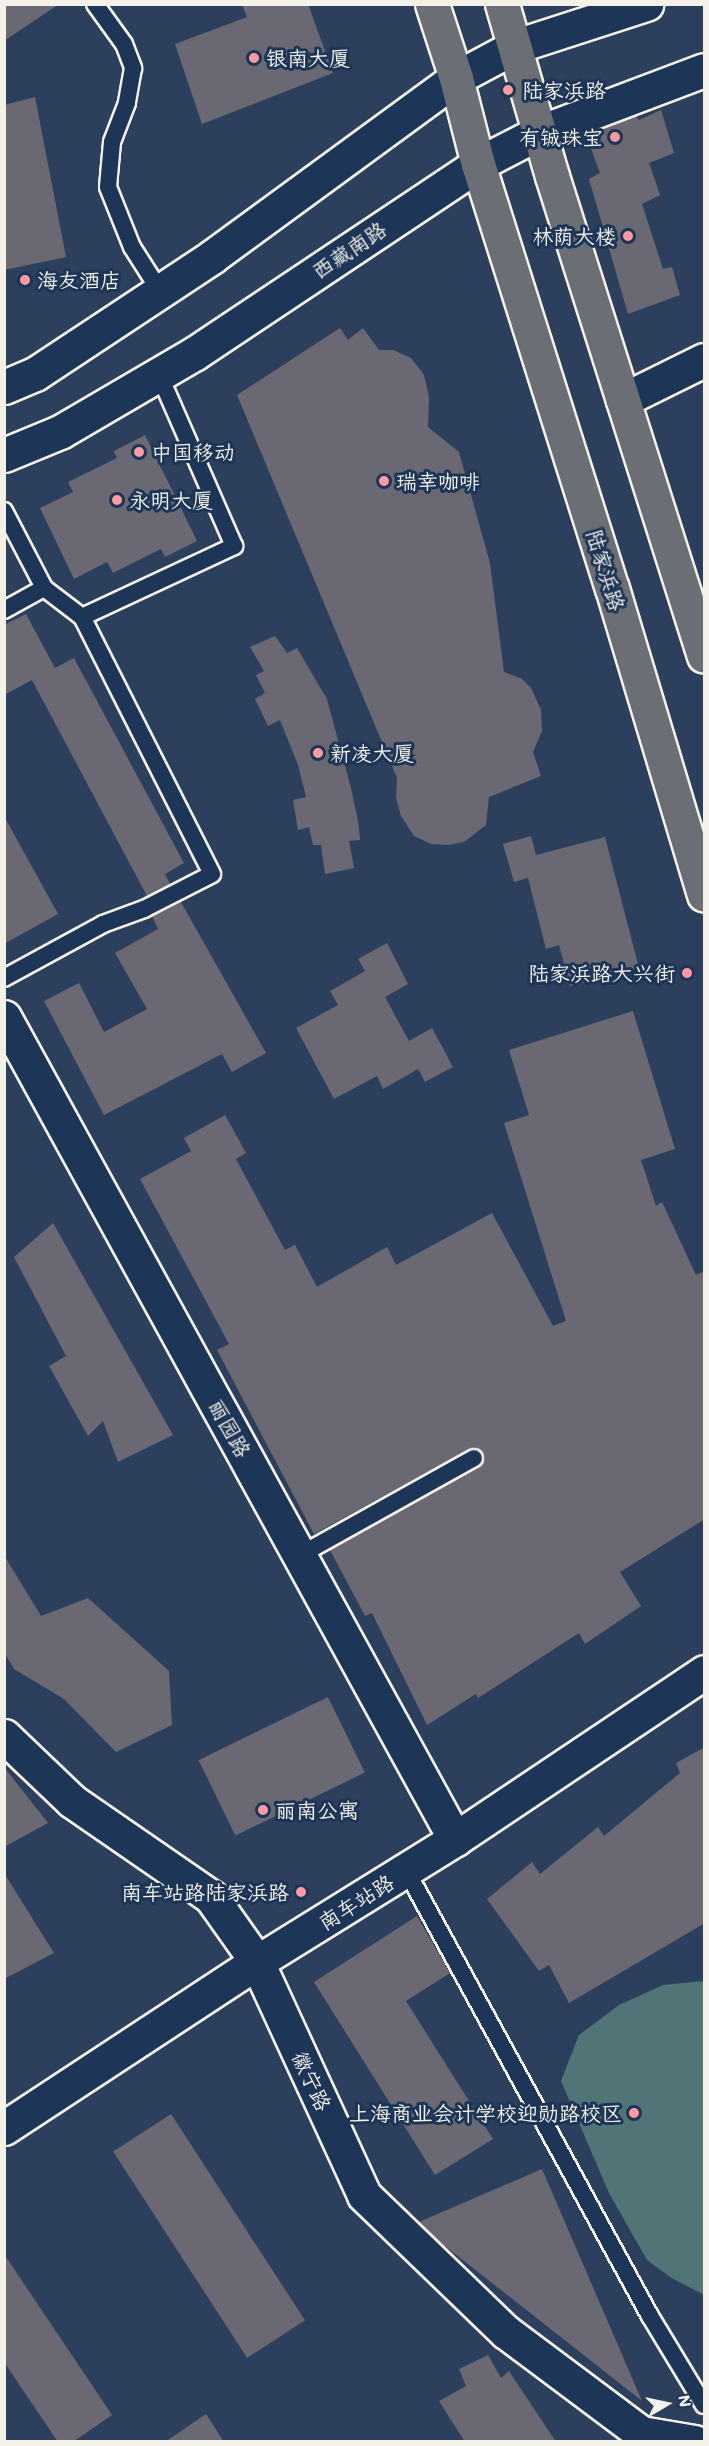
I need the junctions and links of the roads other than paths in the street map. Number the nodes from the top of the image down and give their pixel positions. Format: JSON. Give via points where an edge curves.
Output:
{"nodes":[{"id":1,"x":95,"y":4,"type":"edge"},
{"id":2,"x":432,"y":4,"type":"edge"},
{"id":3,"x":502,"y":4,"type":"edge"},
{"id":4,"x":646,"y":4,"type":"edge"},
{"id":5,"x":516,"y":46,"type":"junction"},
{"id":6,"x":705,"y":70,"type":"edge"},
{"id":7,"x":456,"y":78,"type":"junction"},
{"id":8,"x":540,"y":132,"type":"junction"},
{"id":9,"x":478,"y":164,"type":"junction"},
{"id":10,"x":160,"y":291,"type":"junction"},
{"id":11,"x":705,"y":360,"type":"edge"},
{"id":12,"x":159,"y":374,"type":"junction"},
{"id":13,"x":4,"y":387,"type":"edge"},
{"id":14,"x":623,"y":400,"type":"junction"},
{"id":15,"x":4,"y":455,"type":"edge"},
{"id":16,"x":4,"y":511,"type":"edge"},
{"id":17,"x":44,"y":588,"type":"junction"},
{"id":18,"x":4,"y":609,"type":"edge"},
{"id":19,"x":82,"y":617,"type":"junction"},
{"id":20,"x":705,"y":656,"type":"edge"},
{"id":21,"x":705,"y":896,"type":"edge"},
{"id":22,"x":4,"y":978,"type":"edge"},
{"id":23,"x":4,"y":1017,"type":"edge"},
{"id":24,"x":474,"y":1458,"type":"dead end"},
{"id":25,"x":300,"y":1555,"type":"junction"},
{"id":26,"x":705,"y":1672,"type":"edge"},
{"id":27,"x":4,"y":1736,"type":"edge"},
{"id":28,"x":455,"y":1839,"type":"junction"},
{"id":29,"x":406,"y":1870,"type":"junction"},
{"id":30,"x":257,"y":1962,"type":"junction"},
{"id":31,"x":4,"y":2128,"type":"edge"},
{"id":32,"x":705,"y":2405,"type":"edge"},
{"id":33,"x":694,"y":2442,"type":"edge"}],
"edges":[{"from":1,"to":10,"type":"lane","via":[[124,44],[133,68],[127,103],[112,142],[108,187],[132,247]]},
{"from":2,"to":7,"type":"main road","name":"陆家浜路"},
{"from":3,"to":5,"type":"main road"},
{"from":4,"to":5,"type":"street"},
{"from":5,"to":7,"type":"street"},
{"from":5,"to":8,"type":"main road"},
{"from":6,"to":8,"type":"street","name":"西藏南路"},
{"from":7,"to":9,"type":"main road","name":"陆家浜路"},
{"from":7,"to":10,"type":"street"},
{"from":8,"to":9,"type":"street","name":"西藏南路"},
{"from":8,"to":14,"type":"main road"},
{"from":9,"to":12,"type":"street","name":"西藏南路"},
{"from":9,"to":21,"type":"main road","name":"陆家浜路"},
{"from":10,"to":13,"type":"street","via":[[35,374]]},
{"from":11,"to":14,"type":"street"},
{"from":12,"to":15,"type":"street","name":"西藏南路","via":[[60,432]]},
{"from":12,"to":19,"type":"lane","via":[[234,546]]},
{"from":14,"to":20,"type":"main road"},
{"from":16,"to":17,"type":"lane"},
{"from":17,"to":18,"type":"lane"},
{"from":17,"to":19,"type":"lane"},
{"from":19,"to":22,"type":"lane","via":[[212,874],[144,909],[104,924]]},
{"from":23,"to":25,"type":"street","name":"丽园路"},
{"from":24,"to":25,"type":"lane"},
{"from":25,"to":28,"type":"street","name":"丽园路"},
{"from":26,"to":28,"type":"street","name":"南车站路"},
{"from":27,"to":30,"type":"street","name":"徽宁路","via":[[72,1801],[211,1897]]},
{"from":28,"to":29,"type":"street","name":"南车站路"},
{"from":29,"to":30,"type":"street","name":"南车站路"},
{"from":29,"to":32,"type":"lane","via":[[650,2316]]},
{"from":30,"to":31,"type":"street","name":"南车站路"},
{"from":30,"to":33,"type":"street","name":"徽宁路","via":[[364,2195],[506,2332],[641,2433]]}]}
